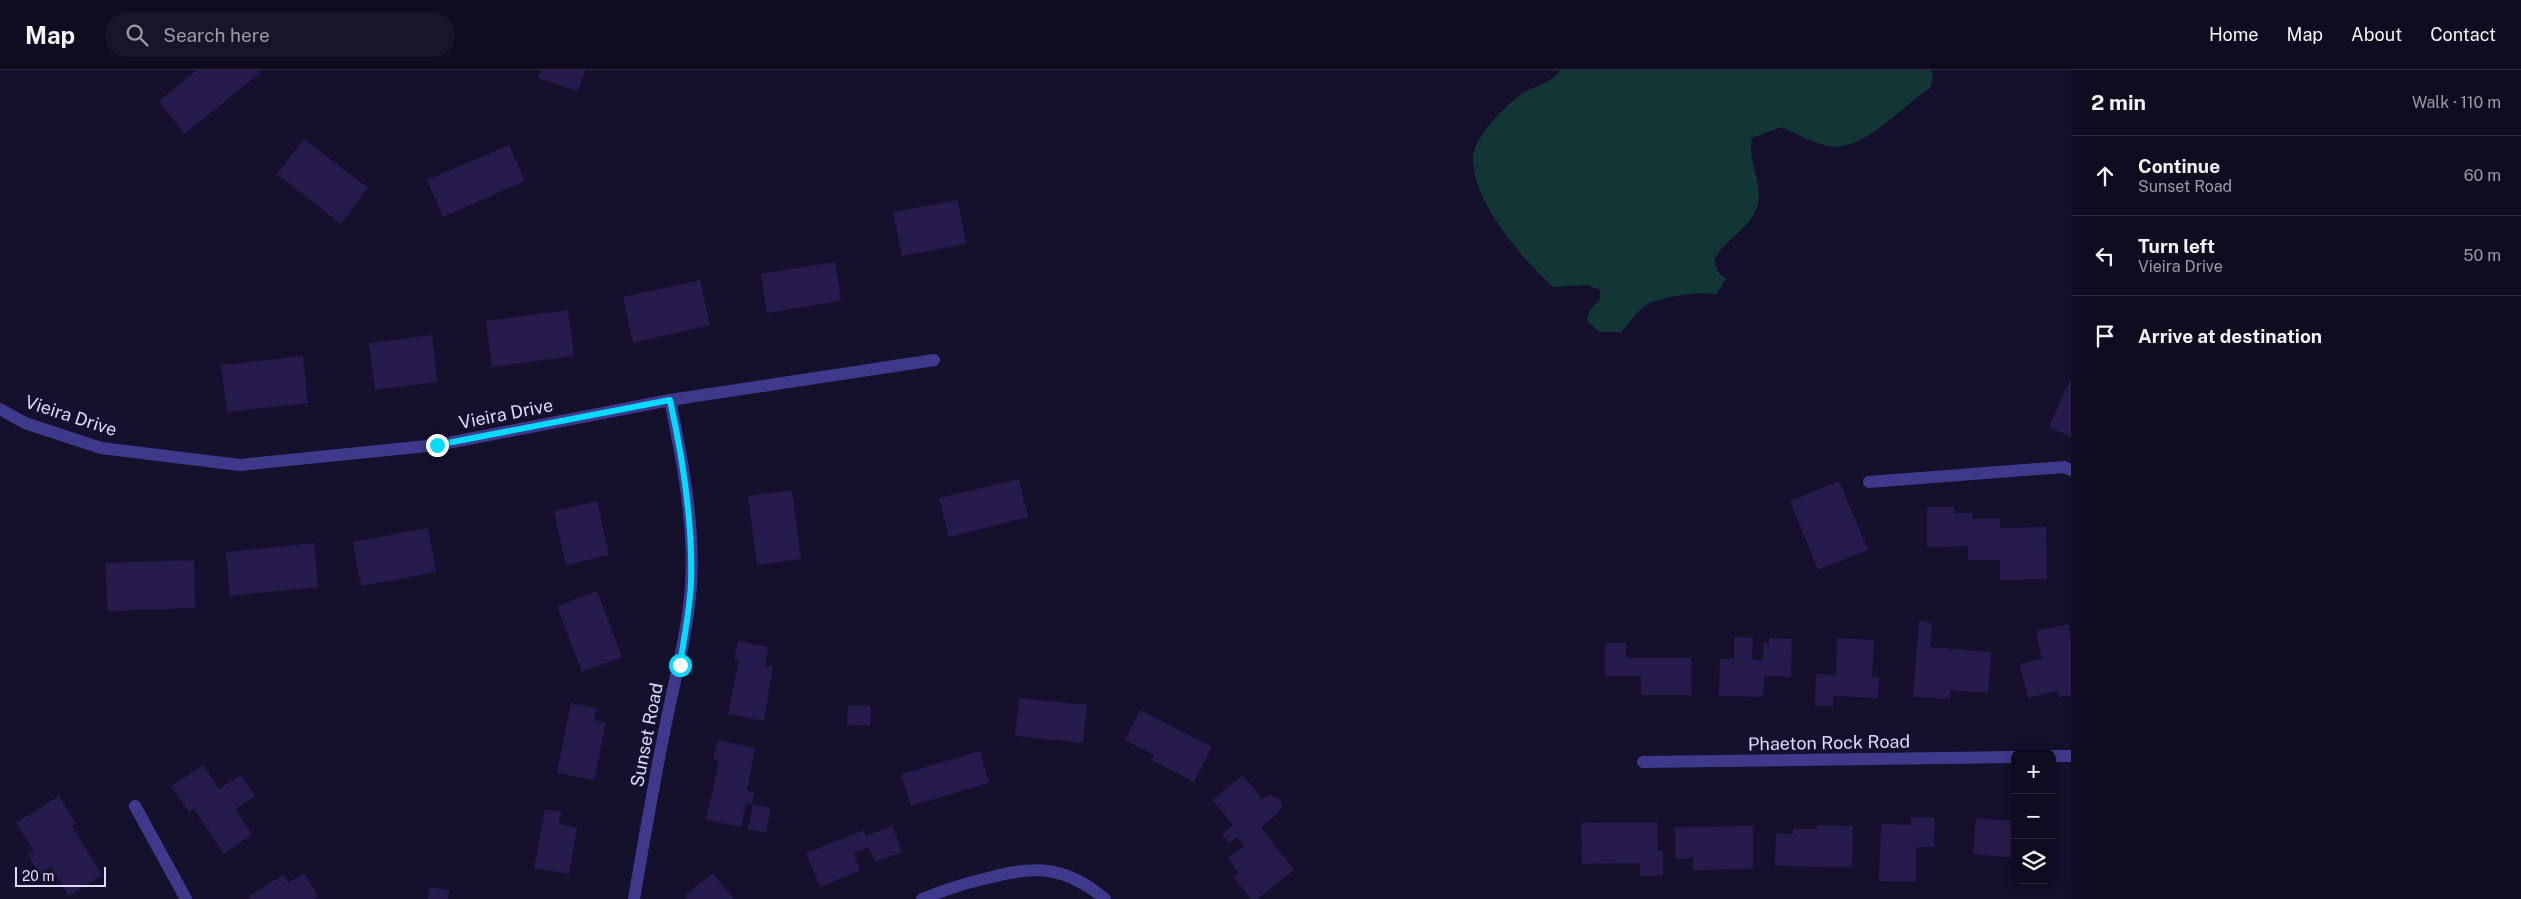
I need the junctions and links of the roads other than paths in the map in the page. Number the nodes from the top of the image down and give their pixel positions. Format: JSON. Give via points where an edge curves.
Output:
{"nodes":[{"id":1,"x":934,"y":360,"type":"dead end"},
{"id":2,"x":670,"y":400,"type":"junction"},
{"id":3,"x":0,"y":409,"type":"edge"},
{"id":4,"x":2071,"y":470,"type":"edge"},
{"id":5,"x":1869,"y":482,"type":"dead end"},
{"id":6,"x":2056,"y":756,"type":"edge"},
{"id":7,"x":2071,"y":756,"type":"edge"},
{"id":8,"x":2011,"y":757,"type":"edge"},
{"id":9,"x":1643,"y":762,"type":"dead end"},
{"id":10,"x":135,"y":806,"type":"dead end"},
{"id":11,"x":186,"y":899,"type":"edge"},
{"id":12,"x":634,"y":899,"type":"edge"},
{"id":13,"x":922,"y":899,"type":"edge"},
{"id":14,"x":1105,"y":899,"type":"edge"}],
"edges":[{"from":1,"to":2,"type":"street","name":"Vieira Drive"},
{"from":2,"to":3,"type":"street","name":"Vieira Drive","via":[[437,445],[240,465],[100,448],[25,423]]},
{"from":2,"to":12,"type":"street","name":"Sunset Road","via":[[682,455],[691,583],[680,665],[666,721]]},
{"from":4,"to":5,"type":"street","via":[[2064,467],[1983,471]]},
{"from":6,"to":7,"type":"street"},
{"from":8,"to":9,"type":"street","name":"Phaeton Rock Road"},
{"from":10,"to":11,"type":"street"},
{"from":13,"to":14,"type":"street","via":[[965,883],[1027,869],[1061,872]]}]}
